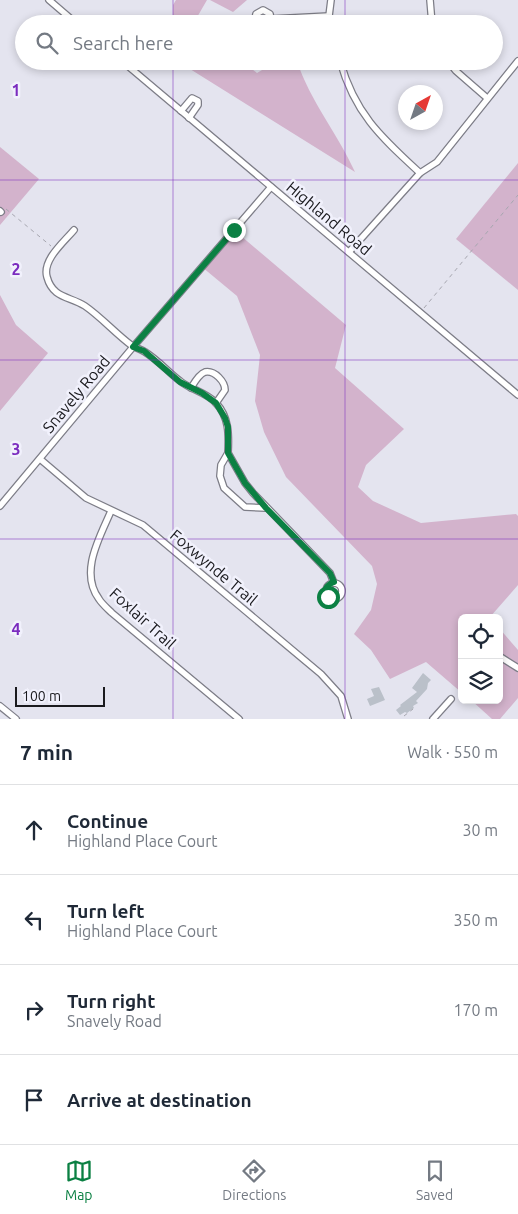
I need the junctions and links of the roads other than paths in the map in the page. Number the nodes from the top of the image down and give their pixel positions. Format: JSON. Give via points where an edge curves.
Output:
{"nodes":[{"id":1,"x":49,"y":0,"type":"edge"},
{"id":2,"x":331,"y":0,"type":"edge"},
{"id":3,"x":430,"y":0,"type":"edge"},
{"id":4,"x":67,"y":15,"type":"edge"},
{"id":5,"x":256,"y":15,"type":"edge"},
{"id":6,"x":268,"y":15,"type":"edge"},
{"id":7,"x":329,"y":15,"type":"edge"},
{"id":8,"x":431,"y":15,"type":"edge"},
{"id":9,"x":518,"y":61,"type":"edge"},
{"id":10,"x":133,"y":70,"type":"edge"},
{"id":11,"x":342,"y":70,"type":"edge"},
{"id":12,"x":455,"y":70,"type":"edge"},
{"id":13,"x":487,"y":98,"type":"junction"},
{"id":14,"x":181,"y":111,"type":"junction"},
{"id":15,"x":189,"y":118,"type":"junction"},
{"id":16,"x":420,"y":173,"type":"junction"},
{"id":17,"x":271,"y":187,"type":"junction"},
{"id":18,"x":74,"y":230,"type":"dead end"},
{"id":19,"x":349,"y":252,"type":"junction"},
{"id":20,"x":133,"y":347,"type":"junction"},
{"id":21,"x":191,"y":388,"type":"junction"},
{"id":22,"x":518,"y":395,"type":"edge"},
{"id":23,"x":216,"y":403,"type":"junction"},
{"id":24,"x":228,"y":453,"type":"junction"},
{"id":25,"x":40,"y":459,"type":"junction"},
{"id":26,"x":0,"y":506,"type":"edge"},
{"id":27,"x":266,"y":508,"type":"junction"},
{"id":28,"x":112,"y":511,"type":"junction"},
{"id":29,"x":334,"y":582,"type":"dead end"},
{"id":30,"x":503,"y":659,"type":"edge"},
{"id":31,"x":518,"y":668,"type":"edge"},
{"id":32,"x":450,"y":699,"type":"dead end"},
{"id":33,"x":0,"y":706,"type":"edge"},
{"id":34,"x":16,"y":719,"type":"edge"},
{"id":35,"x":239,"y":719,"type":"edge"},
{"id":36,"x":348,"y":719,"type":"edge"},
{"id":37,"x":433,"y":719,"type":"edge"}],
"edges":[{"from":1,"to":4,"type":"street"},
{"from":2,"to":7,"type":"street"},
{"from":3,"to":8,"type":"street"},
{"from":5,"to":6,"type":"street","via":[[260,10]]},
{"from":9,"to":13,"type":"street"},
{"from":10,"to":14,"type":"street","name":"Highland Road"},
{"from":11,"to":16,"type":"street","via":[[362,113],[385,141]]},
{"from":12,"to":13,"type":"street"},
{"from":13,"to":16,"type":"street","via":[[437,162]]},
{"from":14,"to":15,"type":"street","name":"Highland Road"},
{"from":14,"to":15,"type":"street","via":[[192,98],[198,101]]},
{"from":15,"to":17,"type":"street","name":"Highland Road"},
{"from":16,"to":19,"type":"street"},
{"from":17,"to":19,"type":"street","name":"Highland Road"},
{"from":17,"to":20,"type":"street","name":"Snavely Road"},
{"from":18,"to":20,"type":"street","via":[[50,258],[46,268],[52,287],[66,299],[85,306]]},
{"from":19,"to":22,"type":"street","name":"Highland Road"},
{"from":20,"to":21,"type":"street","via":[[144,351]]},
{"from":20,"to":25,"type":"street","name":"Snavely Road"},
{"from":21,"to":23,"type":"street"},
{"from":21,"to":23,"type":"street","via":[[202,374],[214,374],[225,386],[224,394]]},
{"from":23,"to":24,"type":"street","via":[[228,427]]},
{"from":24,"to":27,"type":"street","via":[[245,483]]},
{"from":24,"to":27,"type":"street","via":[[221,465],[224,488],[245,507]]},
{"from":25,"to":26,"type":"street","name":"Snavely Road"},
{"from":25,"to":28,"type":"street","name":"Foxwynde Trail","via":[[86,498]]},
{"from":27,"to":29,"type":"street","via":[[330,573]]},
{"from":28,"to":35,"type":"street","name":"Foxlair Trail","via":[[93,554],[92,585],[98,599]]},
{"from":28,"to":36,"type":"street","name":"Foxwynde Trail","via":[[143,525],[321,674],[341,696]]},
{"from":30,"to":31,"type":"street"},
{"from":32,"to":37,"type":"street"},
{"from":33,"to":34,"type":"street"}]}
